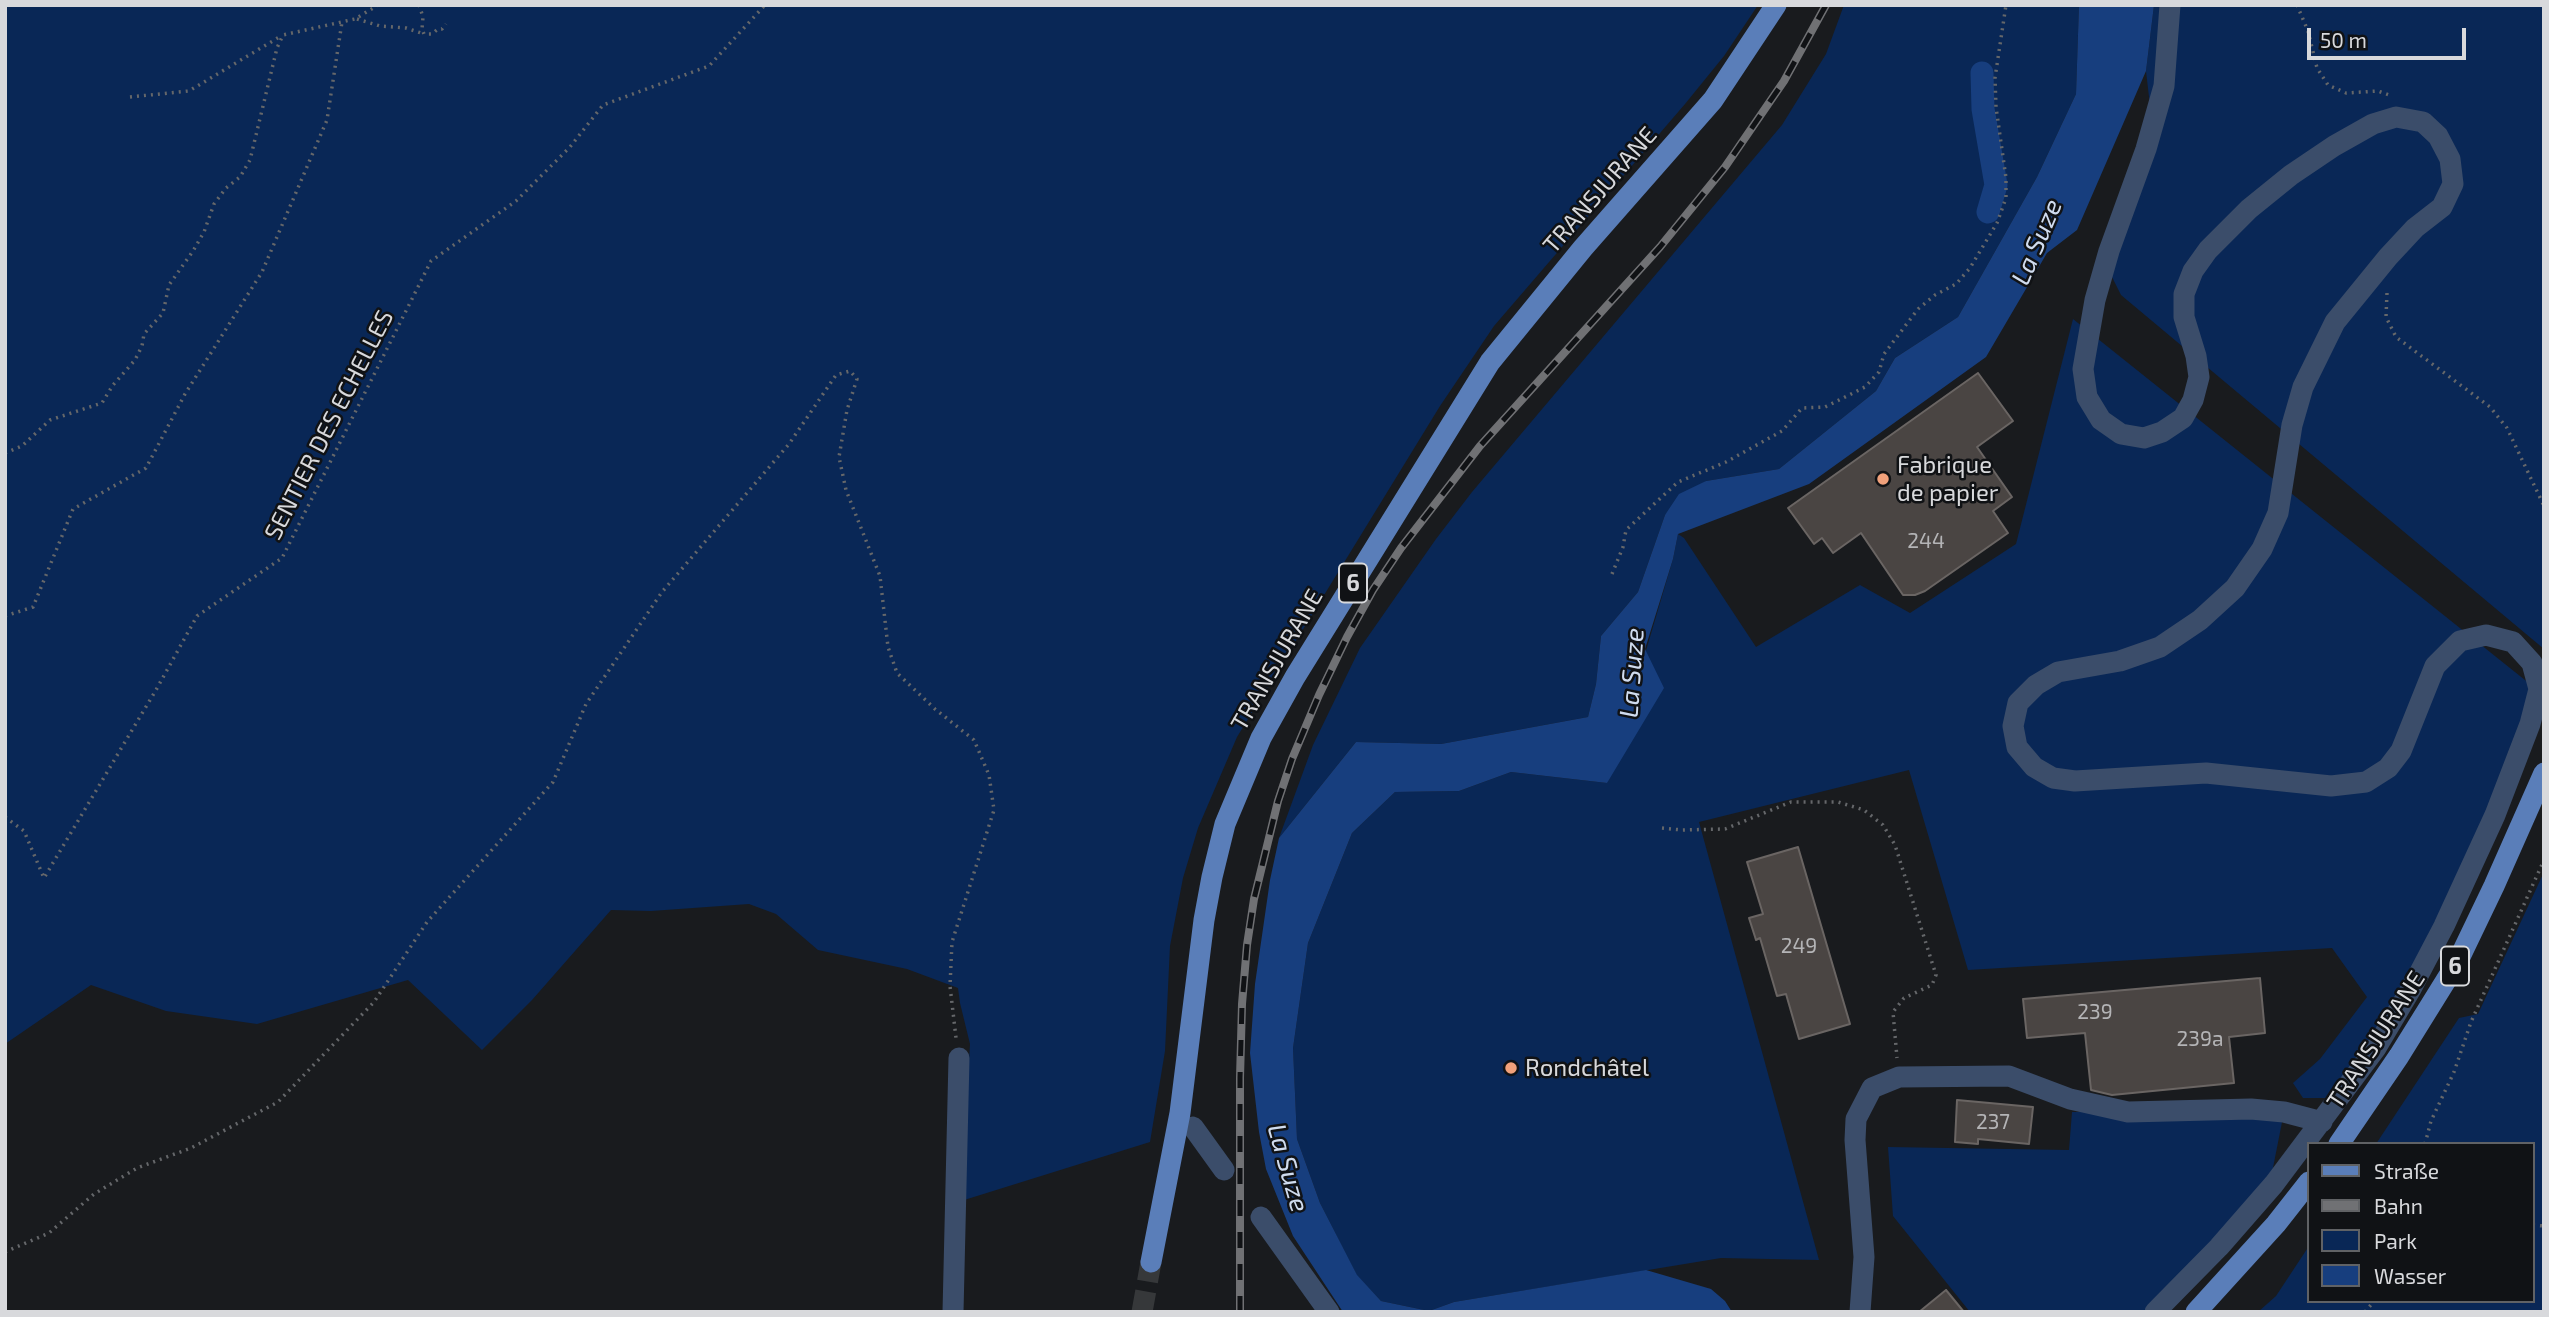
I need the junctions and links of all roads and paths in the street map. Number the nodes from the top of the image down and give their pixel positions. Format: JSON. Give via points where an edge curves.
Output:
{"nodes":[{"id":1,"x":378,"y":5,"type":"edge"},
{"id":2,"x":419,"y":5,"type":"edge"},
{"id":3,"x":765,"y":5,"type":"edge"},
{"id":4,"x":1776,"y":5,"type":"edge"},
{"id":5,"x":2006,"y":5,"type":"edge"},
{"id":6,"x":2170,"y":5,"type":"edge"},
{"id":7,"x":2297,"y":5,"type":"edge"},
{"id":8,"x":355,"y":19,"type":"junction"},
{"id":9,"x":342,"y":22,"type":"junction"},
{"id":10,"x":446,"y":24,"type":"dead end"},
{"id":11,"x":424,"y":34,"type":"junction"},
{"id":12,"x":283,"y":35,"type":"junction"},
{"id":13,"x":130,"y":97,"type":"dead end"},
{"id":14,"x":2398,"y":99,"type":"dead end"},
{"id":15,"x":2387,"y":293,"type":"dead end"},
{"id":16,"x":5,"y":453,"type":"edge"},
{"id":17,"x":2544,"y":506,"type":"edge"},
{"id":18,"x":1612,"y":575,"type":"dead end"},
{"id":19,"x":5,"y":616,"type":"edge"},
{"id":20,"x":2544,"y":772,"type":"edge"},
{"id":21,"x":5,"y":817,"type":"edge"},
{"id":22,"x":1661,"y":828,"type":"dead end"},
{"id":23,"x":2544,"y":860,"type":"edge"},
{"id":24,"x":959,"y":1058,"type":"joint"},
{"id":25,"x":1899,"y":1077,"type":"junction"},
{"id":26,"x":2322,"y":1122,"type":"junction"},
{"id":27,"x":1193,"y":1127,"type":"dead end"},
{"id":28,"x":2340,"y":1142,"type":"edge"},
{"id":29,"x":2426,"y":1142,"type":"edge"},
{"id":30,"x":1224,"y":1170,"type":"dead end"},
{"id":31,"x":2308,"y":1183,"type":"edge"},
{"id":32,"x":1261,"y":1217,"type":"dead end"},
{"id":33,"x":5,"y":1252,"type":"edge"},
{"id":34,"x":1151,"y":1262,"type":"tunnel mouth"},
{"id":35,"x":953,"y":1312,"type":"edge"},
{"id":36,"x":1329,"y":1312,"type":"edge"},
{"id":37,"x":1860,"y":1312,"type":"edge"},
{"id":38,"x":2155,"y":1312,"type":"edge"},
{"id":39,"x":2196,"y":1312,"type":"edge"}],
"edges":[{"from":1,"to":8,"type":"path"},
{"from":2,"to":11,"type":"path"},
{"from":3,"to":21,"type":"path","name":"SENTIER DES ECHELLES","via":[[709,66],[603,105],[570,147],[516,201],[431,261],[282,558],[197,615],[44,878],[24,831]]},
{"from":4,"to":34,"type":"main road","name":"TRANSJURANE","number":"6","via":[[1713,100],[1490,362],[1261,738],[1225,824],[1212,877],[1180,1113]]},
{"from":5,"to":18,"type":"path","via":[[1995,78],[2006,178],[2003,211],[1970,268],[1956,284],[1918,309],[1865,387],[1825,407],[1802,408],[1782,431],[1678,482],[1626,530]]},
{"from":6,"to":26,"type":"street","via":[[2164,86],[2109,251],[2083,369],[2087,397],[2101,419],[2121,434],[2144,438],[2183,418],[2199,377],[2184,317],[2184,294],[2193,271],[2249,209],[2291,175],[2373,124],[2396,117],[2423,122],[2438,135],[2450,159],[2453,184],[2442,207],[2415,228],[2334,322],[2303,387],[2278,513],[2262,549],[2235,588],[2200,620],[2160,647],[2120,661],[2058,672],[2036,685],[2018,703],[2013,726],[2017,747],[2034,767],[2053,778],[2075,781],[2206,773],[2343,785],[2365,782],[2388,768],[2401,751],[2435,666],[2460,641],[2486,635],[2513,642],[2532,663],[2539,689],[2495,815],[2444,926],[2376,1048]]},
{"from":7,"to":14,"type":"path","via":[[2317,68],[2328,85],[2346,93],[2378,91]]},
{"from":8,"to":9,"type":"path"},
{"from":8,"to":11,"type":"path"},
{"from":9,"to":12,"type":"path"},
{"from":9,"to":19,"type":"path","via":[[327,120],[262,272],[185,394],[146,468],[73,509],[33,607]]},
{"from":10,"to":11,"type":"path"},
{"from":12,"to":13,"type":"path","via":[[189,91]]},
{"from":12,"to":16,"type":"path","via":[[250,160],[214,204],[204,232],[169,285],[163,313],[144,334],[135,360],[102,403],[50,420],[22,446]]},
{"from":15,"to":17,"type":"path","via":[[2386,317],[2396,337],[2490,407],[2507,428]]},
{"from":20,"to":28,"type":"main road","name":"TRANSJURANE","number":"6","via":[[2458,961]]},
{"from":22,"to":25,"type":"path","via":[[1725,829],[1791,802],[1838,802],[1864,810],[1884,825],[1895,845],[1936,975],[1932,985],[1904,998],[1893,1012]]},
{"from":23,"to":29,"type":"path","via":[[2471,1022]]},
{"from":24,"to":33,"type":"path","via":[[950,986],[952,942],[994,810],[989,775],[974,740],[898,673],[888,648],[880,576],[846,490],[839,457],[857,379],[850,370],[836,375],[789,444],[662,592],[586,704],[553,782],[427,922],[374,1002],[355,1022],[278,1102],[191,1148],[137,1168],[94,1194],[49,1233]]},
{"from":24,"to":35,"type":"street"},
{"from":25,"to":26,"type":"street","via":[[2009,1076],[2070,1099],[2128,1112],[2251,1109]]},
{"from":25,"to":37,"type":"street","via":[[1872,1088],[1856,1119],[1864,1257]]},
{"from":26,"to":38,"type":"street","via":[[2228,1236]]},
{"from":27,"to":30,"type":"street"},
{"from":31,"to":39,"type":"main road"},
{"from":32,"to":36,"type":"street"}]}
